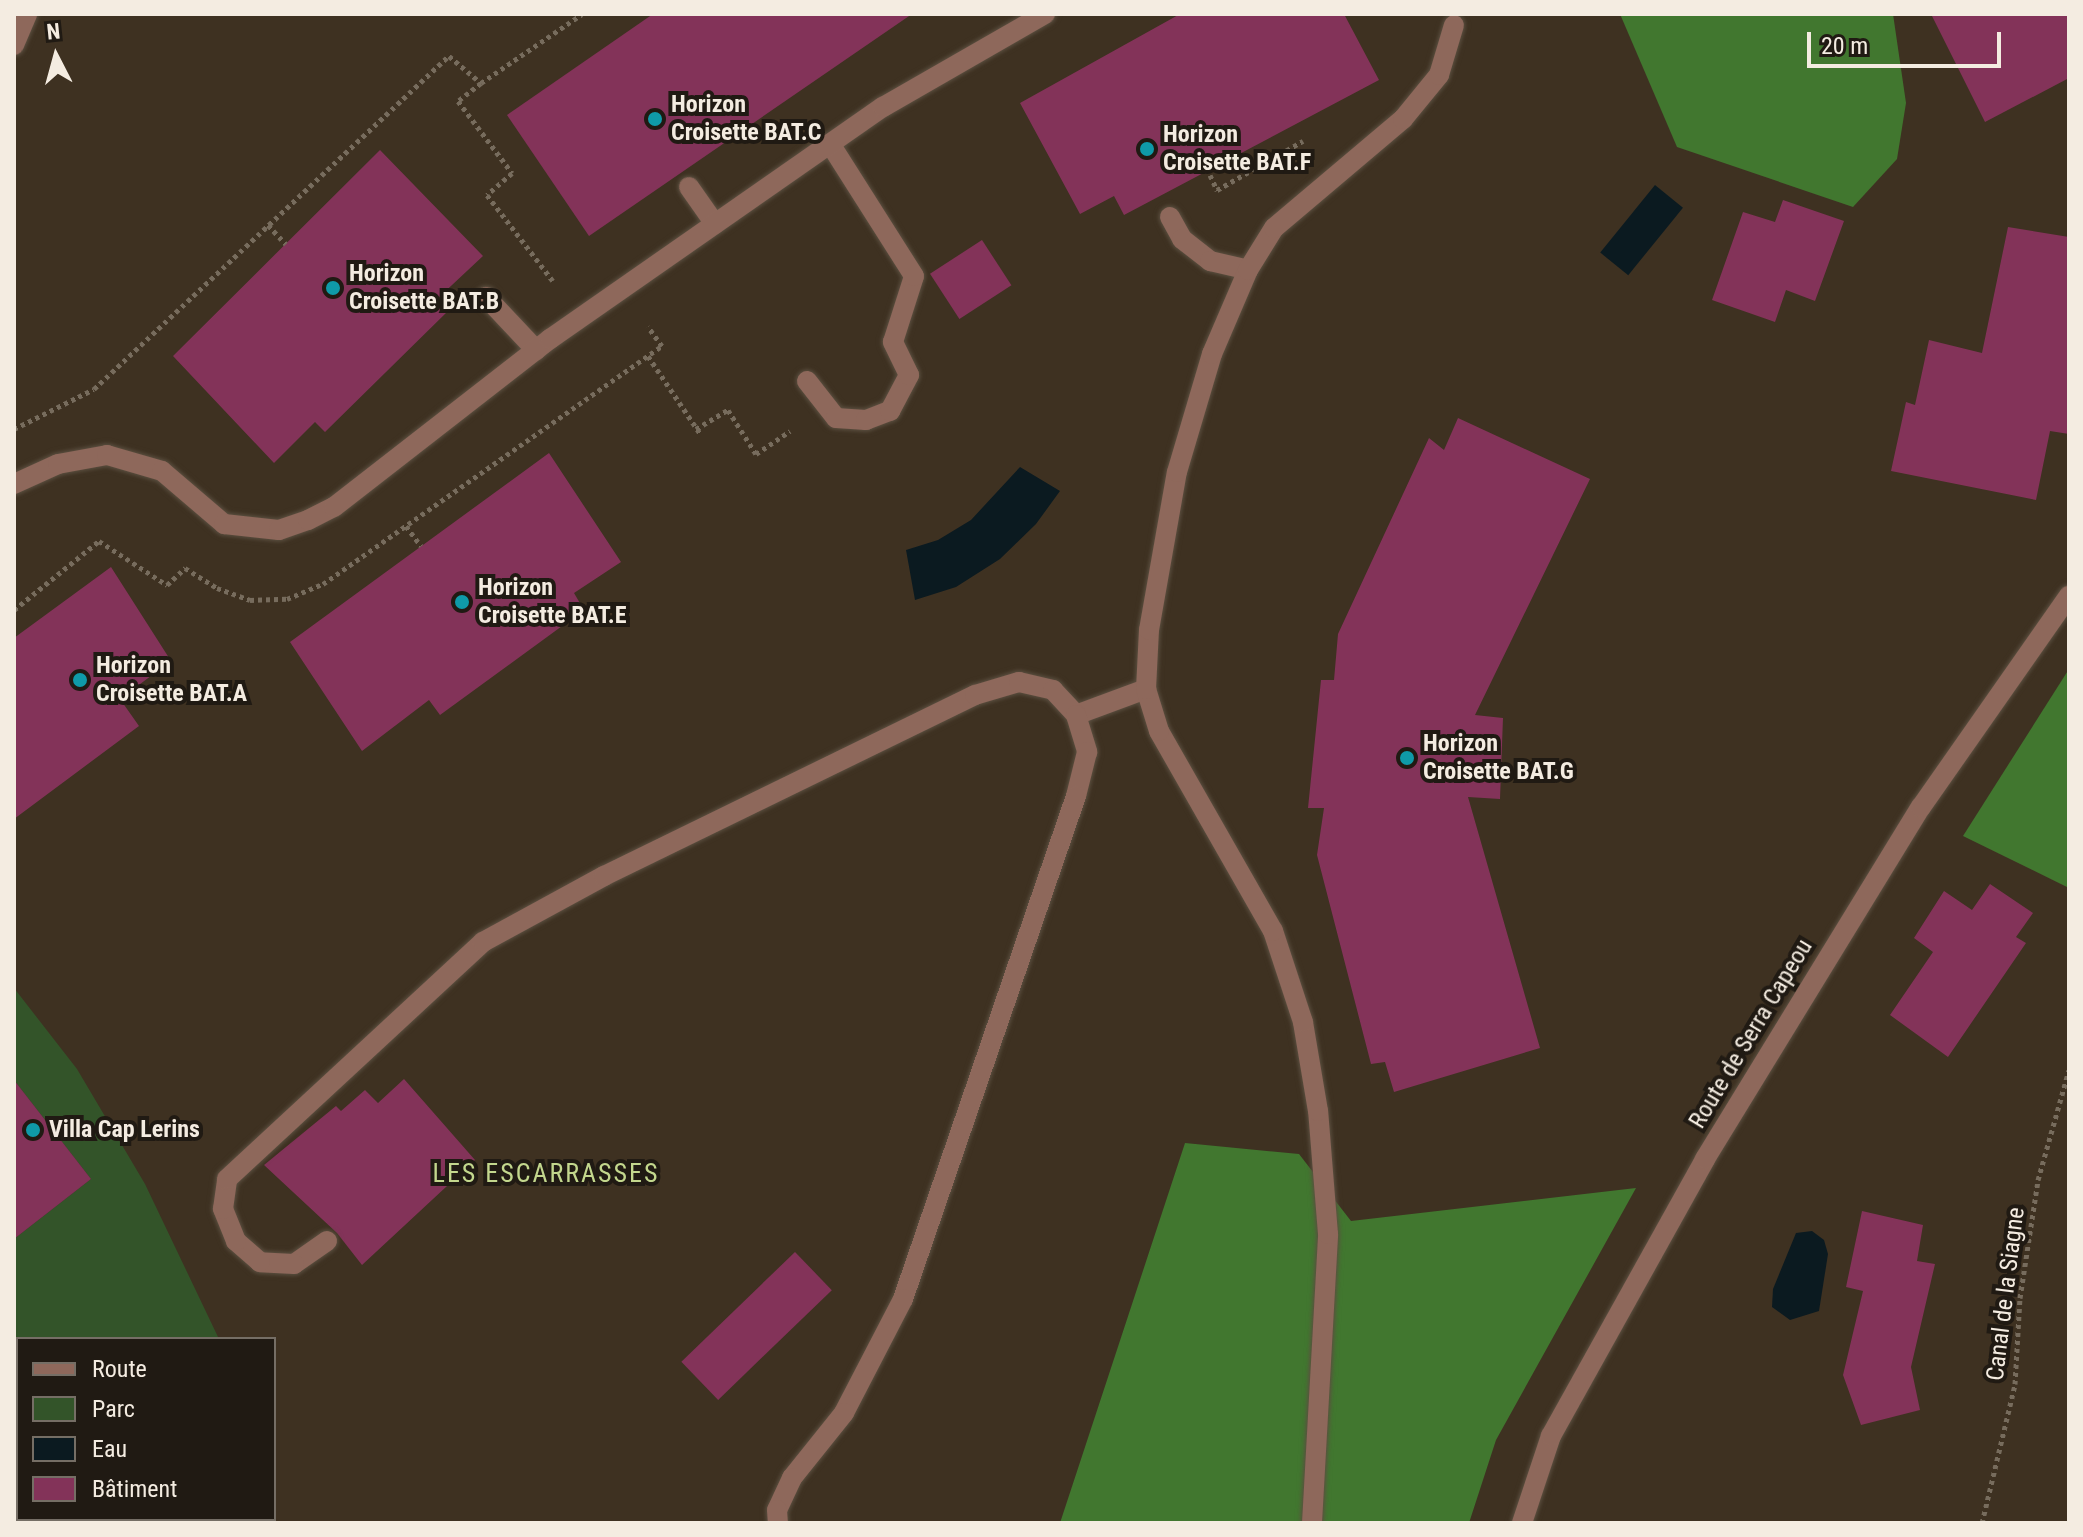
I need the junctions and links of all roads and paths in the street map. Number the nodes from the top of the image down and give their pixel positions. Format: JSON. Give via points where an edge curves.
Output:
{"nodes":[{"id":1,"x":27,"y":14,"type":"edge"},
{"id":2,"x":582,"y":14,"type":"edge"},
{"id":3,"x":1045,"y":14,"type":"edge"},
{"id":4,"x":1017,"y":20,"type":"edge"},
{"id":5,"x":1454,"y":25,"type":"dead end"},
{"id":6,"x":14,"y":45,"type":"edge"},
{"id":7,"x":481,"y":83,"type":"junction"},
{"id":8,"x":831,"y":145,"type":"junction"},
{"id":9,"x":689,"y":187,"type":"dead end"},
{"id":10,"x":1170,"y":217,"type":"dead end"},
{"id":11,"x":715,"y":224,"type":"junction"},
{"id":12,"x":268,"y":225,"type":"junction"},
{"id":13,"x":286,"y":244,"type":"dead end"},
{"id":14,"x":1248,"y":270,"type":"junction"},
{"id":15,"x":486,"y":297,"type":"dead end"},
{"id":16,"x":648,"y":327,"type":"dead end"},
{"id":17,"x":543,"y":345,"type":"junction"},
{"id":18,"x":648,"y":356,"type":"junction"},
{"id":19,"x":807,"y":381,"type":"dead end"},
{"id":20,"x":14,"y":429,"type":"edge"},
{"id":21,"x":701,"y":435,"type":"dead end"},
{"id":22,"x":14,"y":484,"type":"edge"},
{"id":23,"x":406,"y":526,"type":"junction"},
{"id":24,"x":421,"y":546,"type":"dead end"},
{"id":25,"x":2069,"y":596,"type":"edge"},
{"id":26,"x":14,"y":610,"type":"edge"},
{"id":27,"x":1146,"y":689,"type":"junction"},
{"id":28,"x":1076,"y":715,"type":"junction"},
{"id":29,"x":2069,"y":1070,"type":"edge"},
{"id":30,"x":327,"y":1241,"type":"dead end"},
{"id":31,"x":778,"y":1523,"type":"edge"},
{"id":32,"x":1312,"y":1523,"type":"edge"},
{"id":33,"x":1522,"y":1523,"type":"edge"},
{"id":34,"x":1982,"y":1523,"type":"edge"}],
"edges":[{"from":1,"to":6,"type":"street"},
{"from":2,"to":7,"type":"path"},
{"from":3,"to":4,"type":"street"},
{"from":4,"to":8,"type":"street"},
{"from":5,"to":14,"type":"street","via":[[1439,75],[1403,119],[1274,228]]},
{"from":7,"to":12,"type":"path","via":[[449,56]]},
{"from":7,"to":17,"type":"path","via":[[458,101],[512,173],[487,195],[555,280],[521,306]]},
{"from":8,"to":11,"type":"street"},
{"from":8,"to":19,"type":"street","via":[[914,276],[893,342],[909,375],[890,411],[866,420],[836,418]]},
{"from":9,"to":11,"type":"street"},
{"from":10,"to":14,"type":"street","via":[[1182,239],[1210,261]]},
{"from":11,"to":17,"type":"street"},
{"from":12,"to":13,"type":"path"},
{"from":12,"to":20,"type":"path","via":[[94,389]]},
{"from":14,"to":27,"type":"street","via":[[1212,354],[1177,472],[1149,630]]},
{"from":15,"to":17,"type":"street"},
{"from":16,"to":18,"type":"path","via":[[662,346]]},
{"from":17,"to":22,"type":"street","via":[[334,507],[279,530],[224,524],[162,471],[107,455],[58,464]]},
{"from":18,"to":21,"type":"path"},
{"from":18,"to":23,"type":"path"},
{"from":23,"to":24,"type":"path"},
{"from":23,"to":26,"type":"path","via":[[323,584],[287,599],[250,600],[185,568],[167,585],[99,541]]},
{"from":25,"to":33,"type":"street","name":"Route de Serra Capeou","via":[[1921,807],[1705,1159],[1551,1436]]},
{"from":27,"to":28,"type":"street"},
{"from":27,"to":32,"type":"street","via":[[1159,731],[1273,931],[1303,1022],[1318,1111],[1328,1234]]},
{"from":28,"to":30,"type":"street","via":[[1053,690],[1019,682],[975,695],[604,876],[483,942],[227,1179],[223,1209],[236,1241],[260,1262],[294,1264]]},
{"from":28,"to":31,"type":"street","via":[[1087,752],[1076,796],[903,1299],[844,1413],[792,1478],[777,1510]]},
{"from":29,"to":34,"type":"path","name":"Canal de la Siagne","via":[[2038,1180],[2020,1298],[2015,1384]]}]}
